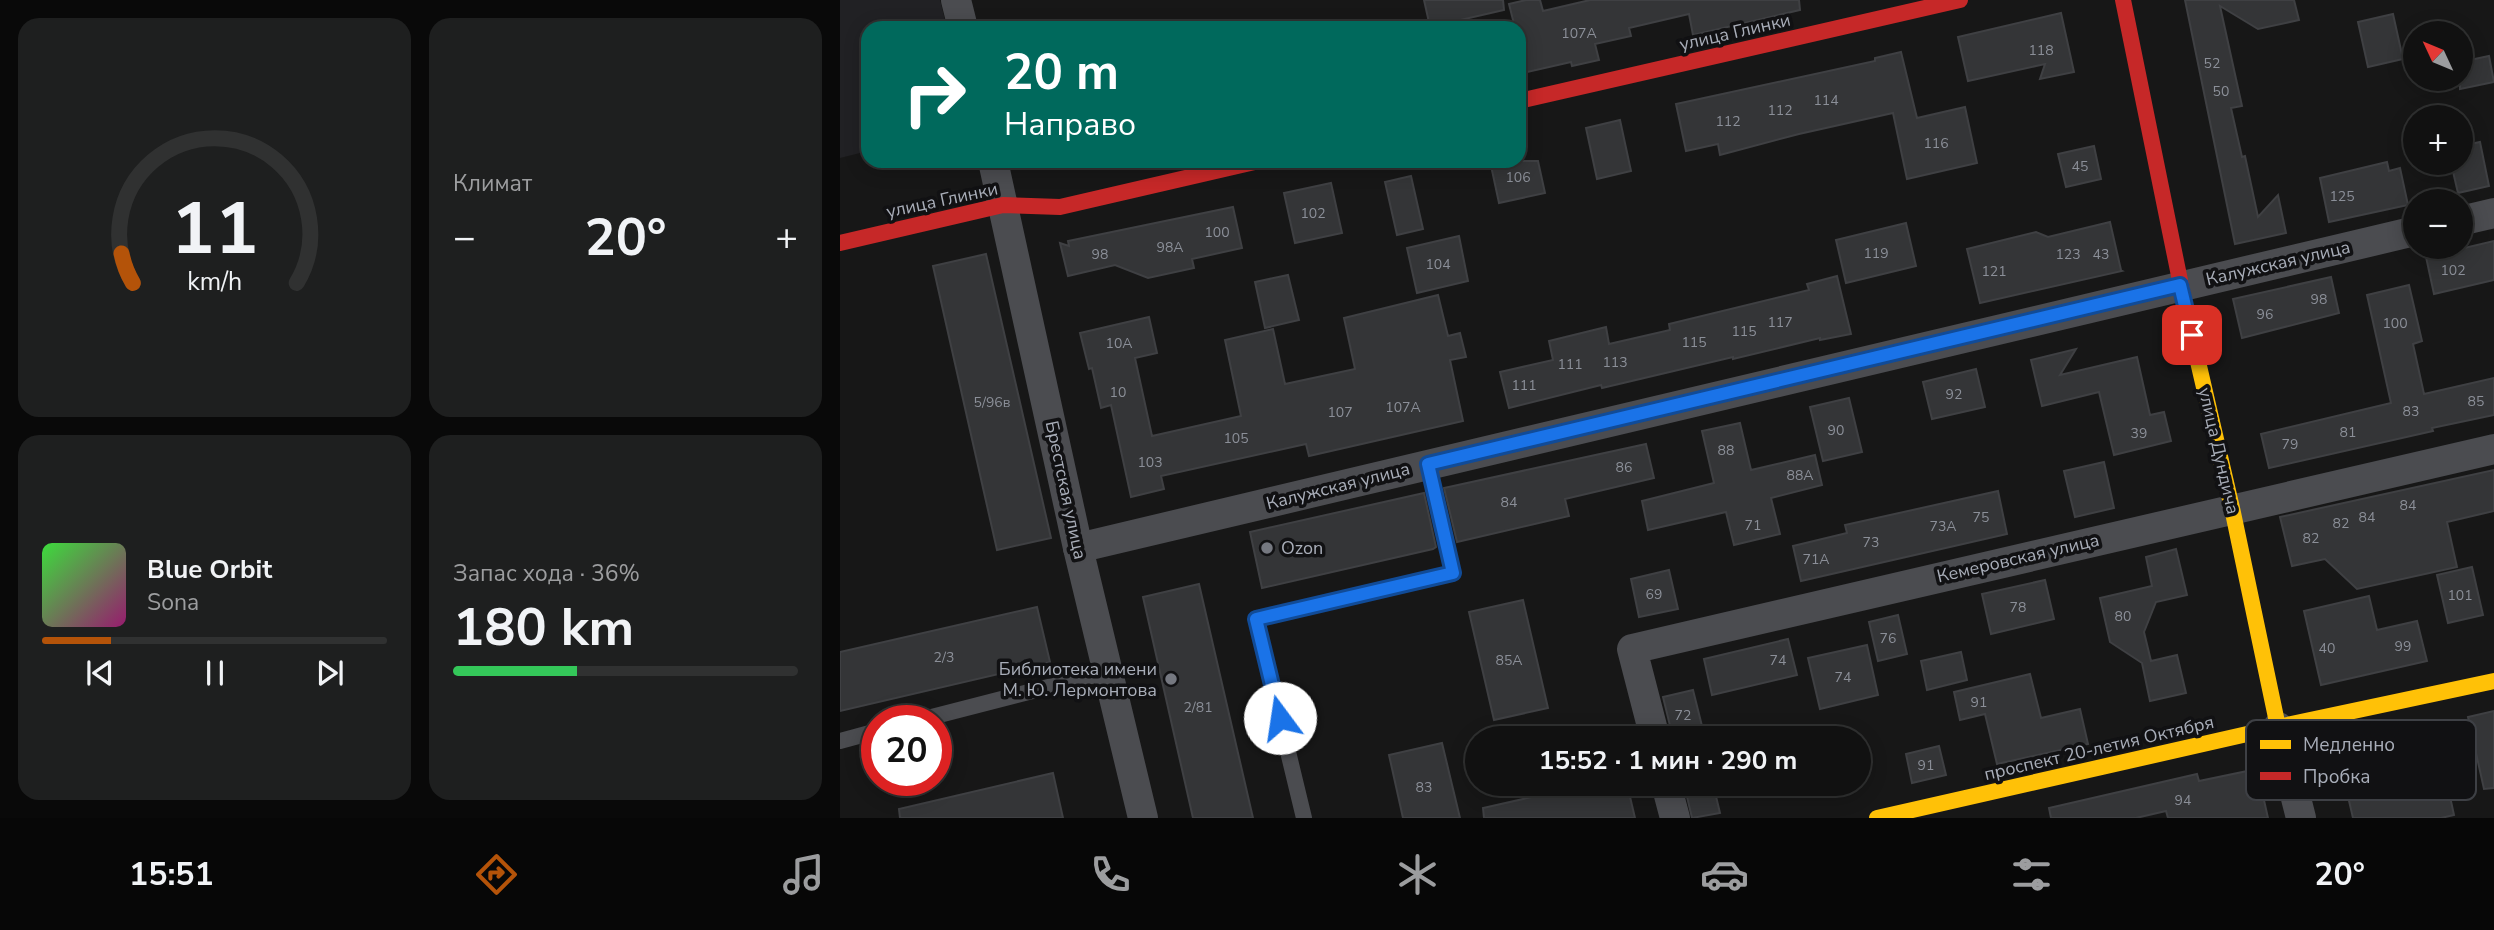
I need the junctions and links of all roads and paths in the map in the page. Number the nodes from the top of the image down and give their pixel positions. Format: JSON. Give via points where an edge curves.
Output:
{"nodes":[{"id":1,"x":956,"y":0,"type":"edge"},
{"id":2,"x":1960,"y":0,"type":"edge"},
{"id":3,"x":2123,"y":0,"type":"edge"},
{"id":4,"x":961,"y":21,"type":"edge"},
{"id":5,"x":1526,"y":99,"type":"edge"},
{"id":6,"x":995,"y":168,"type":"edge"},
{"id":7,"x":1229,"y":168,"type":"edge"},
{"id":8,"x":1003,"y":205,"type":"junction"},
{"id":9,"x":2494,"y":213,"type":"edge"},
{"id":10,"x":2473,"y":218,"type":"edge"},
{"id":11,"x":2403,"y":234,"type":"edge"},
{"id":12,"x":840,"y":243,"type":"edge"},
{"id":13,"x":2180,"y":285,"type":"junction"},
{"id":14,"x":2494,"y":449,"type":"edge"},
{"id":15,"x":1428,"y":464,"type":"junction"},
{"id":16,"x":2232,"y":508,"type":"junction"},
{"id":17,"x":1078,"y":548,"type":"junction"},
{"id":18,"x":1107,"y":672,"type":"junction"},
{"id":19,"x":2494,"y":681,"type":"edge"},
{"id":20,"x":952,"y":712,"type":"edge"},
{"id":21,"x":2277,"y":720,"type":"edge"},
{"id":22,"x":2311,"y":720,"type":"edge"},
{"id":23,"x":1652,"y":726,"type":"edge"},
{"id":24,"x":2246,"y":734,"type":"edge"},
{"id":25,"x":861,"y":735,"type":"edge"},
{"id":26,"x":840,"y":741,"type":"edge"},
{"id":27,"x":1669,"y":796,"type":"edge"},
{"id":28,"x":2296,"y":800,"type":"edge"},
{"id":29,"x":1143,"y":818,"type":"edge"},
{"id":30,"x":1304,"y":818,"type":"edge"},
{"id":31,"x":1675,"y":818,"type":"edge"},
{"id":32,"x":1877,"y":818,"type":"edge"},
{"id":33,"x":2301,"y":818,"type":"edge"}],
"edges":[{"from":1,"to":4,"type":"street"},
{"from":2,"to":5,"type":"street","name":"улица Глинки"},
{"from":3,"to":13,"type":"street","name":"улица Дундича"},
{"from":6,"to":8,"type":"street","name":"Брестская улица"},
{"from":7,"to":8,"type":"street","name":"улица Глинки","via":[[1060,207]]},
{"from":8,"to":12,"type":"street","name":"улица Глинки"},
{"from":8,"to":17,"type":"street","name":"Брестская улица"},
{"from":9,"to":10,"type":"street"},
{"from":11,"to":13,"type":"street","name":"Калужская улица"},
{"from":13,"to":15,"type":"street","name":"Калужская улица"},
{"from":13,"to":16,"type":"street","name":"улица Дундича"},
{"from":14,"to":16,"type":"street","name":"Кемеровская улица"},
{"from":15,"to":17,"type":"street","name":"Калужская улица"},
{"from":15,"to":30,"type":"lane","via":[[1453,573],[1256,619]]},
{"from":16,"to":21,"type":"street","name":"улица Дундича"},
{"from":16,"to":23,"type":"street","name":"Кемеровская улица","via":[[1632,649]]},
{"from":17,"to":18,"type":"street","name":"Брестская улица"},
{"from":18,"to":20,"type":"lane"},
{"from":18,"to":29,"type":"street","name":"Брестская улица"},
{"from":19,"to":22,"type":"street","name":"проспект 20-летия Октября"},
{"from":24,"to":32,"type":"street","name":"проспект 20-летия Октября"},
{"from":25,"to":26,"type":"lane"},
{"from":27,"to":31,"type":"street"},
{"from":28,"to":33,"type":"street","name":"улица Дундича"}]}
